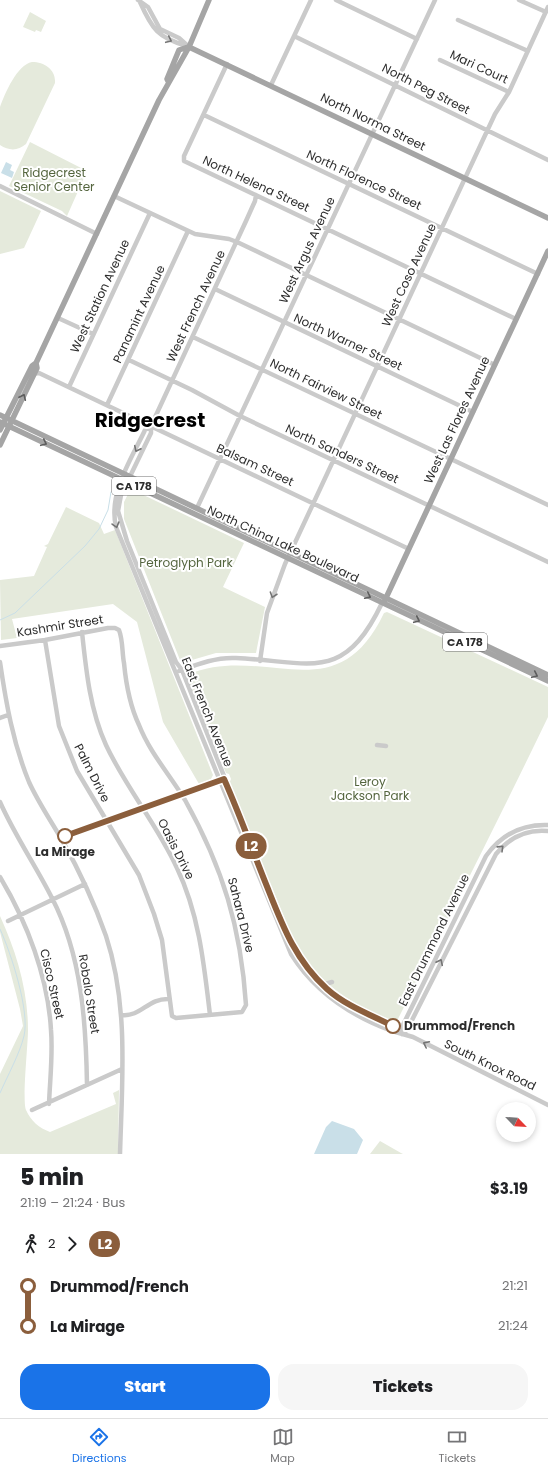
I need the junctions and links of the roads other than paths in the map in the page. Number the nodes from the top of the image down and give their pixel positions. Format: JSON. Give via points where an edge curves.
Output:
{"nodes":[{"id":1,"x":209,"y":0,"type":"edge"},
{"id":2,"x":311,"y":0,"type":"edge"},
{"id":3,"x":336,"y":0,"type":"edge"},
{"id":4,"x":435,"y":0,"type":"edge"},
{"id":5,"x":519,"y":0,"type":"edge"},
{"id":6,"x":139,"y":1,"type":"edge"},
{"id":7,"x":547,"y":10,"type":"edge"},
{"id":8,"x":458,"y":20,"type":"dead end"},
{"id":9,"x":294,"y":36,"type":"junction"},
{"id":10,"x":417,"y":39,"type":"junction"},
{"id":11,"x":189,"y":47,"type":"junction"},
{"id":12,"x":528,"y":51,"type":"junction"},
{"id":13,"x":440,"y":60,"type":"dead end"},
{"id":14,"x":227,"y":64,"type":"junction"},
{"id":15,"x":396,"y":84,"type":"junction"},
{"id":16,"x":271,"y":85,"type":"junction"},
{"id":17,"x":509,"y":92,"type":"junction"},
{"id":18,"x":204,"y":115,"type":"junction"},
{"id":19,"x":487,"y":131,"type":"junction"},
{"id":20,"x":372,"y":134,"type":"junction"},
{"id":21,"x":548,"y":160,"type":"edge"},
{"id":22,"x":465,"y":178,"type":"junction"},
{"id":23,"x":349,"y":183,"type":"junction"},
{"id":24,"x":0,"y":186,"type":"edge"},
{"id":25,"x":256,"y":194,"type":"junction"},
{"id":26,"x":114,"y":196,"type":"junction"},
{"id":27,"x":150,"y":213,"type":"junction"},
{"id":28,"x":548,"y":218,"type":"edge"},
{"id":29,"x":442,"y":228,"type":"junction"},
{"id":30,"x":328,"y":229,"type":"junction"},
{"id":31,"x":188,"y":231,"type":"junction"},
{"id":32,"x":97,"y":234,"type":"junction"},
{"id":33,"x":237,"y":242,"type":"junction"},
{"id":34,"x":548,"y":251,"type":"edge"},
{"id":35,"x":421,"y":273,"type":"junction"},
{"id":36,"x":538,"y":274,"type":"junction"},
{"id":37,"x":306,"y":275,"type":"junction"},
{"id":38,"x":215,"y":289,"type":"junction"},
{"id":39,"x":58,"y":318,"type":"junction"},
{"id":40,"x":400,"y":319,"type":"junction"},
{"id":41,"x":516,"y":319,"type":"junction"},
{"id":42,"x":284,"y":322,"type":"junction"},
{"id":43,"x":93,"y":334,"type":"junction"},
{"id":44,"x":193,"y":337,"type":"junction"},
{"id":45,"x":129,"y":360,"type":"junction"},
{"id":46,"x":36,"y":363,"type":"junction"},
{"id":47,"x":495,"y":365,"type":"junction"},
{"id":48,"x":378,"y":366,"type":"junction"},
{"id":49,"x":262,"y":369,"type":"junction"},
{"id":50,"x":34,"y":374,"type":"junction"},
{"id":51,"x":27,"y":375,"type":"junction"},
{"id":52,"x":172,"y":380,"type":"junction"},
{"id":53,"x":69,"y":387,"type":"junction"},
{"id":54,"x":107,"y":405,"type":"junction"},
{"id":55,"x":473,"y":412,"type":"junction"},
{"id":56,"x":356,"y":414,"type":"junction"},
{"id":57,"x":0,"y":415,"type":"edge"},
{"id":58,"x":240,"y":416,"type":"junction"},
{"id":59,"x":6,"y":418,"type":"junction"},
{"id":60,"x":12,"y":421,"type":"junction"},
{"id":61,"x":1,"y":423,"type":"edge"},
{"id":62,"x":151,"y":426,"type":"junction"},
{"id":63,"x":9,"y":427,"type":"junction"},
{"id":64,"x":0,"y":430,"type":"edge"},
{"id":65,"x":0,"y":445,"type":"edge"},
{"id":66,"x":71,"y":456,"type":"junction"},
{"id":67,"x":220,"y":459,"type":"junction"},
{"id":68,"x":451,"y":459,"type":"junction"},
{"id":69,"x":333,"y":461,"type":"junction"},
{"id":70,"x":98,"y":462,"type":"junction"},
{"id":71,"x":126,"y":478,"type":"junction"},
{"id":72,"x":164,"y":500,"type":"junction"},
{"id":73,"x":313,"y":504,"type":"junction"},
{"id":74,"x":548,"y":505,"type":"edge"},
{"id":75,"x":429,"y":506,"type":"junction"},
{"id":76,"x":197,"y":508,"type":"junction"},
{"id":77,"x":409,"y":549,"type":"junction"},
{"id":78,"x":289,"y":556,"type":"junction"},
{"id":79,"x":548,"y":562,"type":"edge"},
{"id":80,"x":384,"y":601,"type":"junction"},
{"id":81,"x":82,"y":632,"type":"junction"},
{"id":82,"x":120,"y":634,"type":"joint"},
{"id":83,"x":456,"y":638,"type":"junction"},
{"id":84,"x":45,"y":640,"type":"junction"},
{"id":85,"x":485,"y":645,"type":"junction"},
{"id":86,"x":0,"y":646,"type":"edge"},
{"id":87,"x":260,"y":661,"type":"junction"},
{"id":88,"x":0,"y":662,"type":"edge"},
{"id":89,"x":182,"y":670,"type":"junction"},
{"id":90,"x":176,"y":672,"type":"junction"},
{"id":91,"x":548,"y":675,"type":"edge"},
{"id":92,"x":548,"y":681,"type":"edge"},
{"id":93,"x":8,"y":715,"type":"junction"},
{"id":94,"x":0,"y":718,"type":"edge"},
{"id":95,"x":377,"y":745,"type":"dead end"},
{"id":96,"x":386,"y":746,"type":"dead end"},
{"id":97,"x":222,"y":780,"type":"junction"},
{"id":98,"x":181,"y":794,"type":"junction"},
{"id":99,"x":0,"y":802,"type":"edge"},
{"id":100,"x":143,"y":807,"type":"junction"},
{"id":101,"x":106,"y":821,"type":"junction"},
{"id":102,"x":548,"y":825,"type":"edge"},
{"id":103,"x":548,"y":831,"type":"edge"},
{"id":104,"x":61,"y":838,"type":"junction"},
{"id":105,"x":0,"y":877,"type":"edge"},
{"id":106,"x":85,"y":884,"type":"junction"},
{"id":107,"x":53,"y":900,"type":"junction"},
{"id":108,"x":20,"y":915,"type":"junction"},
{"id":109,"x":8,"y":921,"type":"dead end"},
{"id":110,"x":291,"y":954,"type":"junction"},
{"id":111,"x":332,"y":982,"type":"dead end"},
{"id":112,"x":323,"y":985,"type":"junction"},
{"id":113,"x":169,"y":999,"type":"junction"},
{"id":114,"x":210,"y":1014,"type":"junction"},
{"id":115,"x":122,"y":1015,"type":"junction"},
{"id":116,"x":402,"y":1034,"type":"junction"},
{"id":117,"x":122,"y":1069,"type":"junction"},
{"id":118,"x":87,"y":1085,"type":"junction"},
{"id":119,"x":49,"y":1104,"type":"junction"},
{"id":120,"x":548,"y":1105,"type":"edge"},
{"id":121,"x":32,"y":1110,"type":"dead end"},
{"id":122,"x":120,"y":1154,"type":"edge"}],
"edges":[{"from":1,"to":11,"type":"main road"},
{"from":2,"to":9,"type":"street"},
{"from":3,"to":10,"type":"street"},
{"from":4,"to":10,"type":"street","name":"West Argus Avenue"},
{"from":5,"to":7,"type":"street"},
{"from":6,"to":11,"type":"street","via":[[155,30],[165,38]]},
{"from":7,"to":12,"type":"street","name":"West Coso Avenue"},
{"from":8,"to":12,"type":"street"},
{"from":9,"to":15,"type":"street","name":"North Peg Street"},
{"from":9,"to":16,"type":"street"},
{"from":10,"to":15,"type":"street","name":"West Argus Avenue"},
{"from":11,"to":14,"type":"main road","name":"North Norma Street"},
{"from":11,"to":26,"type":"main road","via":[[180,50],[168,82]]},
{"from":12,"to":17,"type":"street","name":"West Coso Avenue"},
{"from":13,"to":17,"type":"street","name":"Mari Court"},
{"from":14,"to":16,"type":"main road","name":"North Norma Street"},
{"from":14,"to":18,"type":"street"},
{"from":15,"to":19,"type":"street","name":"North Peg Street"},
{"from":15,"to":20,"type":"street","name":"West Argus Avenue"},
{"from":16,"to":20,"type":"main road","name":"North Norma Street"},
{"from":17,"to":19,"type":"street","name":"West Coso Avenue"},
{"from":18,"to":23,"type":"street","name":"North Florence Street"},
{"from":18,"to":25,"type":"street","name":"North Helena Street","via":[[184,161]]},
{"from":19,"to":21,"type":"street","name":"North Peg Street"},
{"from":19,"to":22,"type":"street","name":"West Coso Avenue"},
{"from":20,"to":22,"type":"main road","name":"North Norma Street"},
{"from":20,"to":23,"type":"street","name":"West Argus Avenue"},
{"from":22,"to":28,"type":"main road","name":"North Norma Street"},
{"from":22,"to":29,"type":"street","name":"West Coso Avenue"},
{"from":23,"to":29,"type":"street","name":"North Florence Street"},
{"from":23,"to":30,"type":"street","name":"West Argus Avenue"},
{"from":24,"to":32,"type":"street"},
{"from":25,"to":30,"type":"street","name":"North Helena Street"},
{"from":25,"to":33,"type":"street","name":"West French Avenue"},
{"from":26,"to":27,"type":"street"},
{"from":26,"to":32,"type":"main road"},
{"from":27,"to":31,"type":"street"},
{"from":27,"to":43,"type":"street","name":"West Station Avenue"},
{"from":29,"to":35,"type":"street","name":"West Coso Avenue"},
{"from":29,"to":36,"type":"street","name":"North Florence Street"},
{"from":30,"to":35,"type":"street","name":"North Helena Street"},
{"from":30,"to":37,"type":"street","name":"West Argus Avenue"},
{"from":31,"to":33,"type":"street"},
{"from":31,"to":45,"type":"street","name":"Panamint Avenue"},
{"from":32,"to":39,"type":"main road"},
{"from":33,"to":37,"type":"street"},
{"from":33,"to":38,"type":"street","name":"West French Avenue"},
{"from":34,"to":36,"type":"main road","name":"West Las Flores Avenue"},
{"from":35,"to":40,"type":"street","name":"West Coso Avenue"},
{"from":35,"to":41,"type":"street","name":"North Helena Street"},
{"from":36,"to":41,"type":"main road","name":"West Las Flores Avenue"},
{"from":37,"to":40,"type":"street"},
{"from":37,"to":42,"type":"street","name":"West Argus Avenue"},
{"from":38,"to":42,"type":"street","name":"North Warner Street"},
{"from":38,"to":44,"type":"street","name":"West French Avenue"},
{"from":39,"to":43,"type":"street"},
{"from":39,"to":46,"type":"main road"},
{"from":40,"to":47,"type":"street"},
{"from":40,"to":48,"type":"street","name":"West Coso Avenue"},
{"from":41,"to":47,"type":"main road","name":"West Las Flores Avenue"},
{"from":42,"to":48,"type":"street","name":"North Warner Street"},
{"from":42,"to":49,"type":"street","name":"West Argus Avenue"},
{"from":43,"to":53,"type":"street","name":"West Station Avenue"},
{"from":44,"to":49,"type":"street","name":"North Fairview Street"},
{"from":44,"to":52,"type":"street","name":"West French Avenue"},
{"from":45,"to":52,"type":"street","name":"North Sanders Street"},
{"from":45,"to":54,"type":"street","name":"Panamint Avenue"},
{"from":46,"to":50,"type":"main road"},
{"from":46,"to":51,"type":"main road"},
{"from":47,"to":55,"type":"main road","name":"West Las Flores Avenue"},
{"from":48,"to":55,"type":"street","name":"North Warner Street"},
{"from":48,"to":56,"type":"street","name":"West Coso Avenue"},
{"from":49,"to":56,"type":"street","name":"North Fairview Street"},
{"from":49,"to":58,"type":"street","name":"West Argus Avenue"},
{"from":50,"to":51,"type":"street","name":"Balsam Street"},
{"from":50,"to":53,"type":"street","name":"Balsam Street","via":[[39,373]]},
{"from":60,"to":50,"type":"main road","one_way":true},
{"from":51,"to":59,"type":"main road"},
{"from":52,"to":58,"type":"street","name":"North Sanders Street"},
{"from":52,"to":62,"type":"street","name":"West French Avenue"},
{"from":53,"to":54,"type":"street","name":"Balsam Street"},
{"from":54,"to":62,"type":"street","name":"Balsam Street"},
{"from":55,"to":68,"type":"main road","name":"West Las Flores Avenue"},
{"from":56,"to":68,"type":"street","name":"North Fairview Street"},
{"from":56,"to":69,"type":"street","name":"West Coso Avenue"},
{"from":57,"to":59,"type":"main road","name":"North China Lake Boulevard"},
{"from":58,"to":67,"type":"street","name":"West Argus Avenue"},
{"from":58,"to":69,"type":"street","name":"North Sanders Street"},
{"from":59,"to":60,"type":"main road","name":"North China Lake Boulevard"},
{"from":59,"to":61,"type":"main road"},
{"from":60,"to":63,"type":"main road"},
{"from":60,"to":70,"type":"main road","name":"North China Lake Boulevard","number":"CA 178"},
{"from":61,"to":63,"type":"main road","name":"North China Lake Boulevard"},
{"from":61,"to":64,"type":"main road"},
{"from":62,"to":67,"type":"street","name":"Balsam Street"},
{"from":62,"to":71,"type":"street","name":"West French Avenue","via":[[151,433]]},
{"from":63,"to":65,"type":"main road"},
{"from":63,"to":66,"type":"main road","name":"North China Lake Boulevard","number":"CA 178","one_way":true},
{"from":66,"to":70,"type":"main road","via":[[76,455]]},
{"from":66,"to":71,"type":"main road","name":"North China Lake Boulevard","number":"CA 178"},
{"from":67,"to":73,"type":"street","name":"Balsam Street"},
{"from":67,"to":76,"type":"street","name":"West Argus Avenue"},
{"from":68,"to":74,"type":"street","name":"North Fairview Street"},
{"from":68,"to":75,"type":"main road","name":"West Las Flores Avenue"},
{"from":69,"to":73,"type":"street","name":"West Coso Avenue"},
{"from":69,"to":75,"type":"street","name":"North Sanders Street"},
{"from":70,"to":71,"type":"main road","name":"North China Lake Boulevard","number":"CA 178"},
{"from":71,"to":72,"type":"main road","name":"North China Lake Boulevard","number":"CA 178"},
{"from":71,"to":76,"type":"main road","name":"North China Lake Boulevard","number":"CA 178"},
{"from":71,"to":89,"type":"street","name":"East French Avenue","via":[[118,504],[119,517],[176,662]]},
{"from":71,"to":90,"type":"street","name":"East French Avenue","one_way":true,"via":[[114,503],[116,527]]},
{"from":72,"to":76,"type":"main road","via":[[194,510]]},
{"from":72,"to":78,"type":"main road","name":"North China Lake Boulevard","number":"CA 178"},
{"from":73,"to":77,"type":"street","name":"Balsam Street"},
{"from":73,"to":78,"type":"street","name":"West Coso Avenue"},
{"from":75,"to":77,"type":"main road","name":"West Las Flores Avenue"},
{"from":75,"to":79,"type":"street","name":"North Sanders Street"},
{"from":76,"to":78,"type":"main road","name":"North China Lake Boulevard","number":"CA 178"},
{"from":77,"to":80,"type":"main road","name":"West Las Flores Avenue"},
{"from":78,"to":80,"type":"main road","name":"North China Lake Boulevard","number":"CA 178"},
{"from":78,"to":87,"type":"street","name":"West Coso Avenue","one_way":true,"via":[[269,604]]},
{"from":80,"to":83,"type":"main road","name":"North China Lake Boulevard","number":"CA 178","one_way":true},
{"from":80,"to":85,"type":"main road","name":"North China Lake Boulevard","number":"CA 178"},
{"from":80,"to":87,"type":"street","via":[[364,635],[348,651],[334,659],[305,665]]},
{"from":81,"to":82,"type":"street","name":"Kashmir Street","via":[[108,628],[117,629]]},
{"from":81,"to":84,"type":"street","name":"Kashmir Street"},
{"from":81,"to":100,"type":"street","name":"Oasis Drive","via":[[94,709],[102,736],[122,775]]},
{"from":82,"to":98,"type":"street","name":"Sahara Drive","via":[[126,684],[138,725],[155,757]]},
{"from":83,"to":85,"type":"main road","via":[[482,647]]},
{"from":83,"to":92,"type":"main road","name":"North China Lake Boulevard","number":"CA 178","one_way":true},
{"from":84,"to":86,"type":"street","name":"Kashmir Street"},
{"from":84,"to":101,"type":"street","name":"Palm Drive","via":[[59,726],[78,771]]},
{"from":85,"to":91,"type":"main road","name":"North China Lake Boulevard","number":"CA 178"},
{"from":87,"to":89,"type":"street","via":[[220,659]]},
{"from":88,"to":93,"type":"street"},
{"from":89,"to":90,"type":"street"},
{"from":89,"to":97,"type":"street","name":"East French Avenue"},
{"from":90,"to":97,"type":"street","name":"East French Avenue"},
{"from":93,"to":94,"type":"street"},
{"from":93,"to":104,"type":"street","via":[[30,782]]},
{"from":95,"to":96,"type":"street"},
{"from":97,"to":98,"type":"street"},
{"from":97,"to":110,"type":"street","name":"East French Avenue"},
{"from":97,"to":112,"type":"street","name":"East French Avenue","via":[[227,786],[289,940],[303,963]]},
{"from":98,"to":100,"type":"street"},
{"from":98,"to":114,"type":"street","name":"Sahara Drive","via":[[210,847],[222,876],[240,946],[246,1008],[240,1013]]},
{"from":99,"to":107,"type":"street","name":"Robalo Street"},
{"from":100,"to":101,"type":"street"},
{"from":100,"to":114,"type":"street","name":"Oasis Drive","via":[[168,848],[183,881],[199,932]]},
{"from":101,"to":104,"type":"street"},
{"from":101,"to":113,"type":"street","name":"Palm Drive","via":[[139,874],[154,914],[162,940]]},
{"from":102,"to":116,"type":"street","name":"East Drummond Avenue","via":[[526,827],[511,832],[486,856],[402,1027]]},
{"from":116,"to":103,"type":"street","name":"East Drummond Avenue","one_way":true,"via":[[407,1030],[496,854],[520,835]]},
{"from":104,"to":106,"type":"street"},
{"from":105,"to":108,"type":"street","name":"Cisco Street"},
{"from":106,"to":107,"type":"street"},
{"from":106,"to":115,"type":"street","via":[[111,952]]},
{"from":107,"to":108,"type":"street"},
{"from":107,"to":118,"type":"street","name":"Robalo Street","via":[[78,973],[84,1015]]},
{"from":108,"to":109,"type":"street"},
{"from":108,"to":119,"type":"street","name":"Cisco Street","via":[[38,961],[50,1016],[52,1030]]},
{"from":110,"to":112,"type":"street","via":[[318,984]]},
{"from":110,"to":116,"type":"street","name":"East French Avenue","via":[[309,979],[334,1002]]},
{"from":111,"to":112,"type":"street"},
{"from":112,"to":116,"type":"street","name":"East French Avenue","via":[[345,1002],[393,1026]]},
{"from":113,"to":114,"type":"street","name":"Palm Drive","via":[[174,1017]]},
{"from":113,"to":115,"type":"street","via":[[155,1000],[133,1015]]},
{"from":115,"to":117,"type":"street"},
{"from":120,"to":116,"type":"street","name":"South Knox Road","one_way":true,"via":[[413,1037]]},
{"from":117,"to":118,"type":"street"},
{"from":117,"to":122,"type":"street"},
{"from":118,"to":119,"type":"street"},
{"from":119,"to":121,"type":"street"}]}
